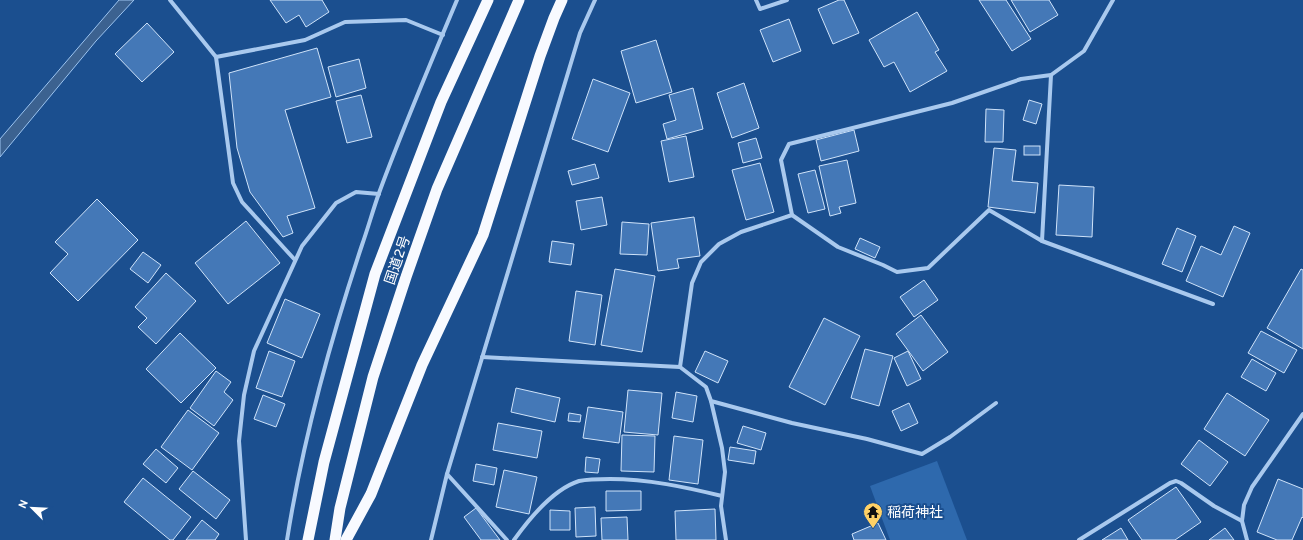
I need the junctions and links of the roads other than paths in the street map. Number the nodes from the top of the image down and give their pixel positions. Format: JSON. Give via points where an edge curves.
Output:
{"nodes":[{"id":1,"x":170,"y":0,"type":"edge"},
{"id":2,"x":457,"y":0,"type":"edge"},
{"id":3,"x":488,"y":0,"type":"edge"},
{"id":4,"x":520,"y":0,"type":"edge"},
{"id":5,"x":562,"y":0,"type":"edge"},
{"id":6,"x":595,"y":0,"type":"edge"},
{"id":7,"x":756,"y":0,"type":"edge"},
{"id":8,"x":787,"y":0,"type":"edge"},
{"id":9,"x":1113,"y":0,"type":"edge"},
{"id":10,"x":443,"y":35,"type":"junction"},
{"id":11,"x":216,"y":57,"type":"junction"},
{"id":12,"x":1051,"y":75,"type":"junction"},
{"id":13,"x":379,"y":194,"type":"junction"},
{"id":14,"x":792,"y":215,"type":"junction"},
{"id":15,"x":1042,"y":241,"type":"junction"},
{"id":16,"x":295,"y":260,"type":"junction"},
{"id":17,"x":1213,"y":304,"type":"dead end"},
{"id":18,"x":482,"y":357,"type":"junction"},
{"id":19,"x":680,"y":367,"type":"junction"},
{"id":20,"x":711,"y":401,"type":"junction"},
{"id":21,"x":996,"y":403,"type":"dead end"},
{"id":22,"x":1303,"y":414,"type":"edge"},
{"id":23,"x":447,"y":474,"type":"junction"},
{"id":24,"x":722,"y":496,"type":"junction"},
{"id":25,"x":1242,"y":522,"type":"junction"},
{"id":26,"x":246,"y":540,"type":"edge"},
{"id":27,"x":287,"y":540,"type":"edge"},
{"id":28,"x":308,"y":540,"type":"edge"},
{"id":29,"x":335,"y":540,"type":"edge"},
{"id":30,"x":346,"y":540,"type":"edge"},
{"id":31,"x":431,"y":540,"type":"edge"},
{"id":32,"x":507,"y":540,"type":"edge"},
{"id":33,"x":514,"y":540,"type":"edge"},
{"id":34,"x":726,"y":540,"type":"edge"},
{"id":35,"x":1079,"y":540,"type":"edge"},
{"id":36,"x":1247,"y":540,"type":"edge"}],
"edges":[{"from":1,"to":11,"type":"street"},
{"from":2,"to":10,"type":"street"},
{"from":3,"to":28,"type":"highway","via":[[441,102],[375,274],[324,462]]},
{"from":4,"to":29,"type":"highway","name":"国道2号","via":[[437,189],[406,277],[373,377],[340,508]]},
{"from":5,"to":30,"type":"highway","via":[[540,56],[483,235],[422,365],[371,494]]},
{"from":6,"to":18,"type":"street","via":[[580,33]]},
{"from":7,"to":8,"type":"street","via":[[760,9]]},
{"from":9,"to":12,"type":"street","via":[[1084,51]]},
{"from":10,"to":11,"type":"street","via":[[406,20],[345,22],[304,40]]},
{"from":10,"to":13,"type":"street"},
{"from":11,"to":16,"type":"street","via":[[233,183],[242,202]]},
{"from":12,"to":14,"type":"street","via":[[1021,78],[952,103],[789,144],[781,160]]},
{"from":12,"to":15,"type":"street"},
{"from":13,"to":16,"type":"street","via":[[356,192],[336,203],[302,246]]},
{"from":13,"to":27,"type":"street","via":[[349,284],[310,424]]},
{"from":14,"to":15,"type":"street","via":[[838,247],[897,272],[928,268],[989,210]]},
{"from":14,"to":19,"type":"street","via":[[741,232],[719,244],[701,262],[692,283]]},
{"from":15,"to":17,"type":"street"},
{"from":16,"to":26,"type":"street","via":[[254,351],[244,395],[239,441]]},
{"from":18,"to":19,"type":"street"},
{"from":18,"to":23,"type":"street"},
{"from":19,"to":20,"type":"street","via":[[706,388]]},
{"from":20,"to":21,"type":"street","via":[[922,454]]},
{"from":20,"to":24,"type":"street","via":[[725,472]]},
{"from":22,"to":25,"type":"street","via":[[1252,487],[1244,505]]},
{"from":23,"to":31,"type":"street"},
{"from":23,"to":32,"type":"street"},
{"from":24,"to":33,"type":"street","via":[[647,481],[580,481],[550,499]]},
{"from":24,"to":34,"type":"street"},
{"from":25,"to":35,"type":"street","via":[[1176,481]]},
{"from":25,"to":36,"type":"street"}]}
